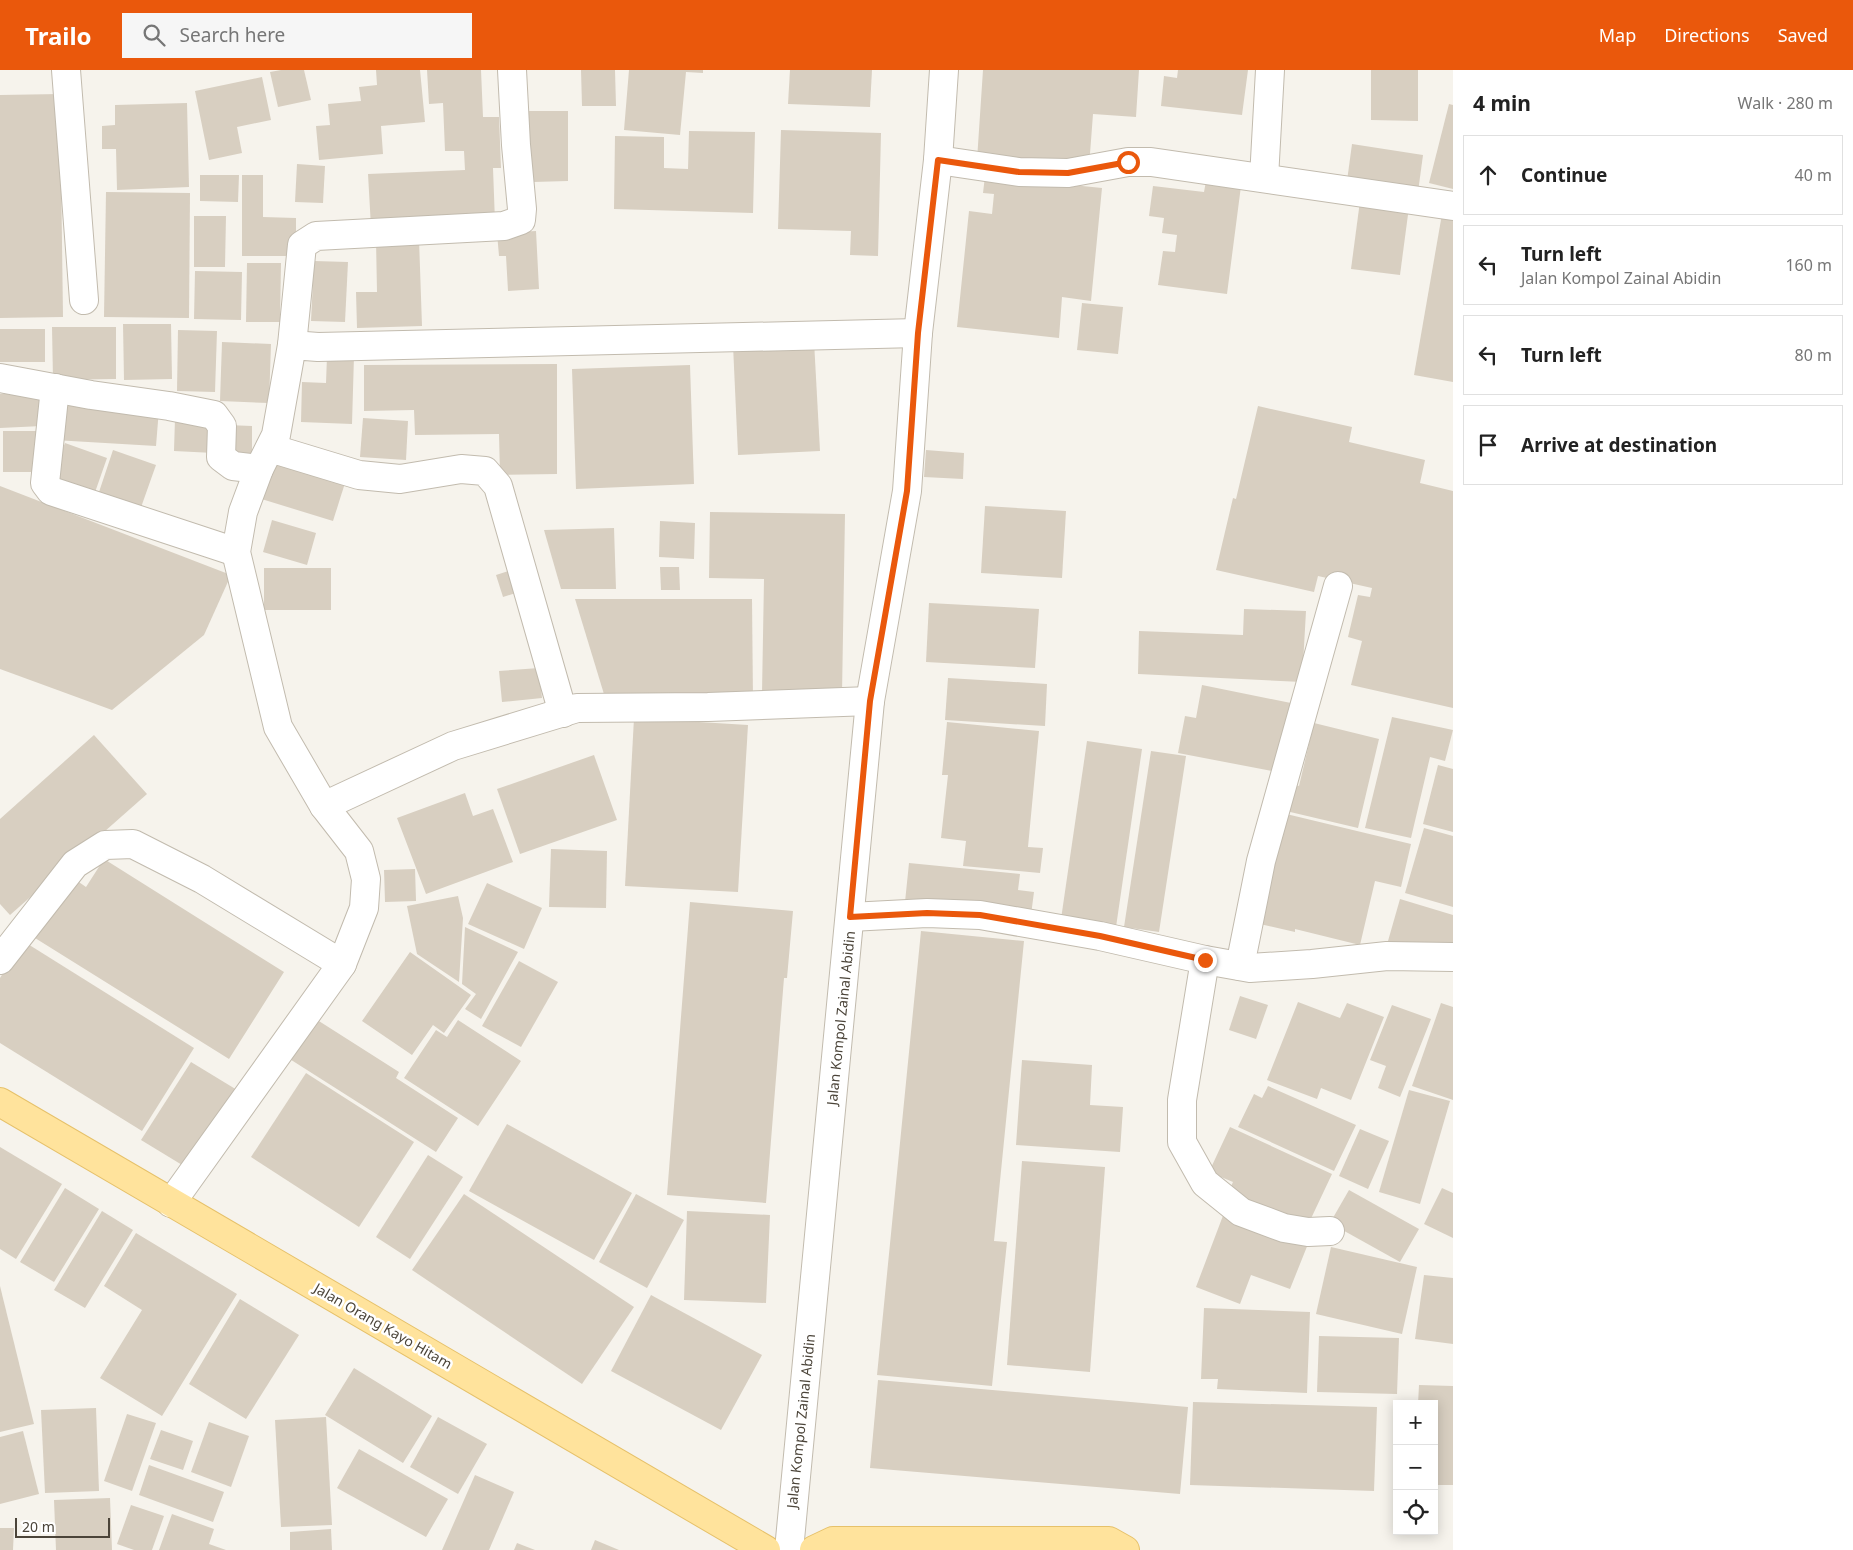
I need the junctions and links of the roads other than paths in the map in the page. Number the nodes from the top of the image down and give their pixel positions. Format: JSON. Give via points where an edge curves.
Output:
{"nodes":[{"id":1,"x":66,"y":70,"type":"edge"},
{"id":2,"x":512,"y":70,"type":"edge"},
{"id":3,"x":944,"y":70,"type":"edge"},
{"id":4,"x":1270,"y":70,"type":"edge"},
{"id":5,"x":938,"y":160,"type":"junction"},
{"id":6,"x":1264,"y":178,"type":"junction"},
{"id":7,"x":1453,"y":206,"type":"edge"},
{"id":8,"x":84,"y":300,"type":"dead end"},
{"id":9,"x":918,"y":333,"type":"junction"},
{"id":10,"x":292,"y":345,"type":"junction"},
{"id":11,"x":0,"y":378,"type":"edge"},
{"id":12,"x":55,"y":388,"type":"junction"},
{"id":13,"x":265,"y":459,"type":"junction"},
{"id":14,"x":236,"y":552,"type":"junction"},
{"id":15,"x":1338,"y":586,"type":"dead end"},
{"id":16,"x":870,"y":701,"type":"junction"},
{"id":17,"x":563,"y":713,"type":"junction"},
{"id":18,"x":324,"y":806,"type":"junction"},
{"id":19,"x":850,"y":917,"type":"junction"},
{"id":20,"x":1453,"y":957,"type":"edge"},
{"id":21,"x":0,"y":960,"type":"edge"},
{"id":22,"x":1205,"y":960,"type":"junction"},
{"id":23,"x":342,"y":964,"type":"junction"},
{"id":24,"x":1240,"y":966,"type":"junction"},
{"id":25,"x":0,"y":1102,"type":"edge"},
{"id":26,"x":171,"y":1202,"type":"junction"},
{"id":27,"x":1330,"y":1231,"type":"dead end"},
{"id":28,"x":766,"y":1550,"type":"edge"},
{"id":29,"x":788,"y":1550,"type":"edge"},
{"id":30,"x":814,"y":1550,"type":"edge"},
{"id":31,"x":1125,"y":1550,"type":"edge"}],
"edges":[{"from":1,"to":8,"type":"street"},
{"from":2,"to":10,"type":"street","via":[[521,220],[504,226],[316,236],[302,245]]},
{"from":3,"to":5,"type":"street","name":"Jalan Kompol Zainal Abidin"},
{"from":4,"to":6,"type":"street"},
{"from":5,"to":6,"type":"street","via":[[1019,172],[1068,173],[1128,162],[1151,162]]},
{"from":5,"to":9,"type":"street","name":"Jalan Kompol Zainal Abidin"},
{"from":6,"to":7,"type":"street"},
{"from":9,"to":10,"type":"street"},
{"from":9,"to":16,"type":"street","name":"Jalan Kompol Zainal Abidin","via":[[907,491]]},
{"from":10,"to":13,"type":"street","via":[[276,435]]},
{"from":11,"to":12,"type":"street"},
{"from":12,"to":13,"type":"street","via":[[214,416],[222,426],[221,457],[233,466]]},
{"from":12,"to":14,"type":"street","via":[[45,483],[51,491]]},
{"from":13,"to":14,"type":"street","via":[[243,512]]},
{"from":13,"to":17,"type":"street","via":[[400,479],[462,469],[485,471],[498,486]]},
{"from":14,"to":18,"type":"street","via":[[278,727]]},
{"from":15,"to":24,"type":"street","via":[[1261,862]]},
{"from":16,"to":17,"type":"street","via":[[577,708]]},
{"from":16,"to":19,"type":"street","name":"Jalan Kompol Zainal Abidin"},
{"from":17,"to":18,"type":"street","via":[[453,746]]},
{"from":18,"to":23,"type":"street","via":[[359,851],[366,879],[364,908]]},
{"from":19,"to":22,"type":"street","via":[[927,913],[980,915],[1100,936]]},
{"from":19,"to":29,"type":"street","name":"Jalan Kompol Zainal Abidin"},
{"from":20,"to":24,"type":"street","via":[[1386,956],[1312,964]]},
{"from":21,"to":23,"type":"street","via":[[75,864],[105,845],[133,844],[202,879]]},
{"from":22,"to":24,"type":"street"},
{"from":22,"to":27,"type":"street","via":[[1182,1100],[1182,1142],[1205,1183],[1242,1212],[1284,1228]]},
{"from":23,"to":26,"type":"street"},
{"from":25,"to":26,"type":"main road","name":"Jalan Orang Kayo Hitam"},
{"from":26,"to":28,"type":"main road","name":"Jalan Orang Kayo Hitam"},
{"from":30,"to":31,"type":"main road","via":[[833,1541],[905,1540],[1109,1542]]}]}
